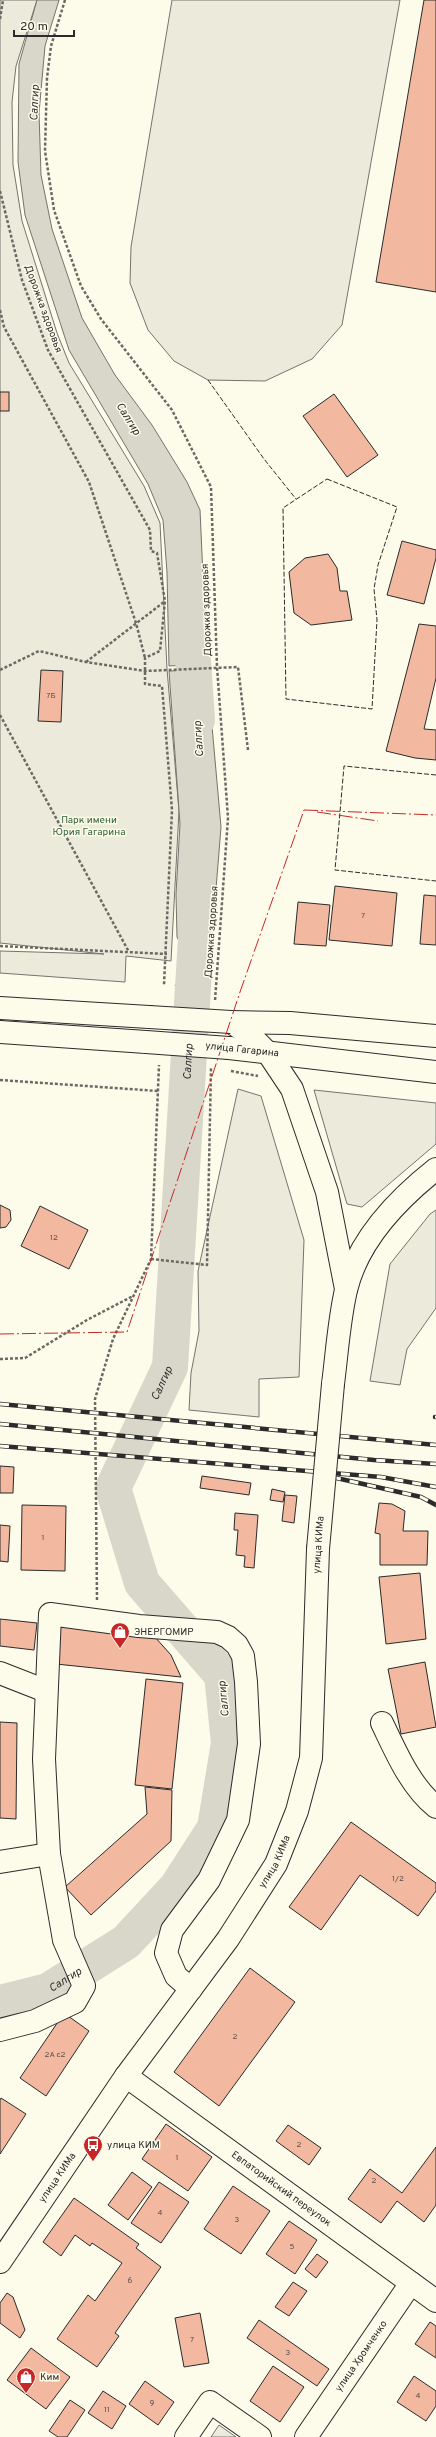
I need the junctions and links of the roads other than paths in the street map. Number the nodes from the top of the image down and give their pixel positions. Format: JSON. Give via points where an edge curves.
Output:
{"nodes":[{"id":1,"x":0,"y":1008,"type":"edge"},
{"id":2,"x":231,"y":1022,"type":"junction"},
{"id":3,"x":0,"y":1032,"type":"edge"},
{"id":4,"x":436,"y":1036,"type":"edge"},
{"id":5,"x":268,"y":1053,"type":"junction"},
{"id":6,"x":436,"y":1072,"type":"edge"},
{"id":7,"x":436,"y":1169,"type":"edge"},
{"id":8,"x":346,"y":1289,"type":"junction"},
{"id":9,"x":0,"y":1674,"type":"edge"},
{"id":10,"x":46,"y":1691,"type":"junction"},
{"id":11,"x":382,"y":1723,"type":"dead end"},
{"id":12,"x":436,"y":1807,"type":"edge"},
{"id":13,"x":49,"y":1854,"type":"junction"},
{"id":14,"x":0,"y":1862,"type":"edge"},
{"id":15,"x":191,"y":1989,"type":"junction"},
{"id":16,"x":0,"y":2030,"type":"edge"},
{"id":17,"x":126,"y":2076,"type":"junction"},
{"id":18,"x":0,"y":2262,"type":"edge"},
{"id":19,"x":411,"y":2283,"type":"junction"},
{"id":20,"x":436,"y":2301,"type":"edge"},
{"id":21,"x":308,"y":2433,"type":"edge"},
{"id":22,"x":186,"y":2437,"type":"edge"},
{"id":23,"x":260,"y":2437,"type":"edge"}],
"edges":[{"from":1,"to":2,"type":"main road","bridge":true},
{"from":2,"to":4,"type":"main road","via":[[290,1023]]},
{"from":2,"to":5,"type":"main road","via":[[251,1036]]},
{"from":3,"to":5,"type":"main road","name":"улица Гагарина","bridge":true},
{"from":5,"to":6,"type":"main road","name":"улица Гагарина"},
{"from":5,"to":8,"type":"main road","via":[[292,1089],[320,1168],[334,1220]]},
{"from":7,"to":8,"type":"main road","via":[[396,1202],[379,1224],[359,1258]]},
{"from":8,"to":15,"type":"main road","name":"улица КИМа","bridge":true,"via":[[333,1384],[318,1549],[311,1758],[297,1811],[276,1864],[228,1939]]},
{"from":9,"to":10,"type":"main road"},
{"from":10,"to":13,"type":"main road","via":[[44,1759]]},
{"from":10,"to":15,"type":"main road","via":[[50,1614],[139,1626],[217,1632],[233,1641],[243,1656],[248,1744],[238,1820],[209,1880],[172,1930],[166,1953],[176,1976]]},
{"from":11,"to":12,"type":"main road","via":[[404,1768],[427,1800]]},
{"from":13,"to":14,"type":"main road"},
{"from":13,"to":16,"type":"main road","via":[[64,1940],[84,1986],[75,2002],[35,2021]]},
{"from":15,"to":17,"type":"main road","name":"улица КИМа"},
{"from":17,"to":18,"type":"main road","name":"улица КИМа"},
{"from":17,"to":19,"type":"main road","name":"Евпаторийский переулок"},
{"from":19,"to":20,"type":"main road","name":"Евпаторийский переулок"},
{"from":19,"to":21,"type":"main road","name":"улица Хромченко"},
{"from":22,"to":23,"type":"main road","via":[[210,2402]]}]}
